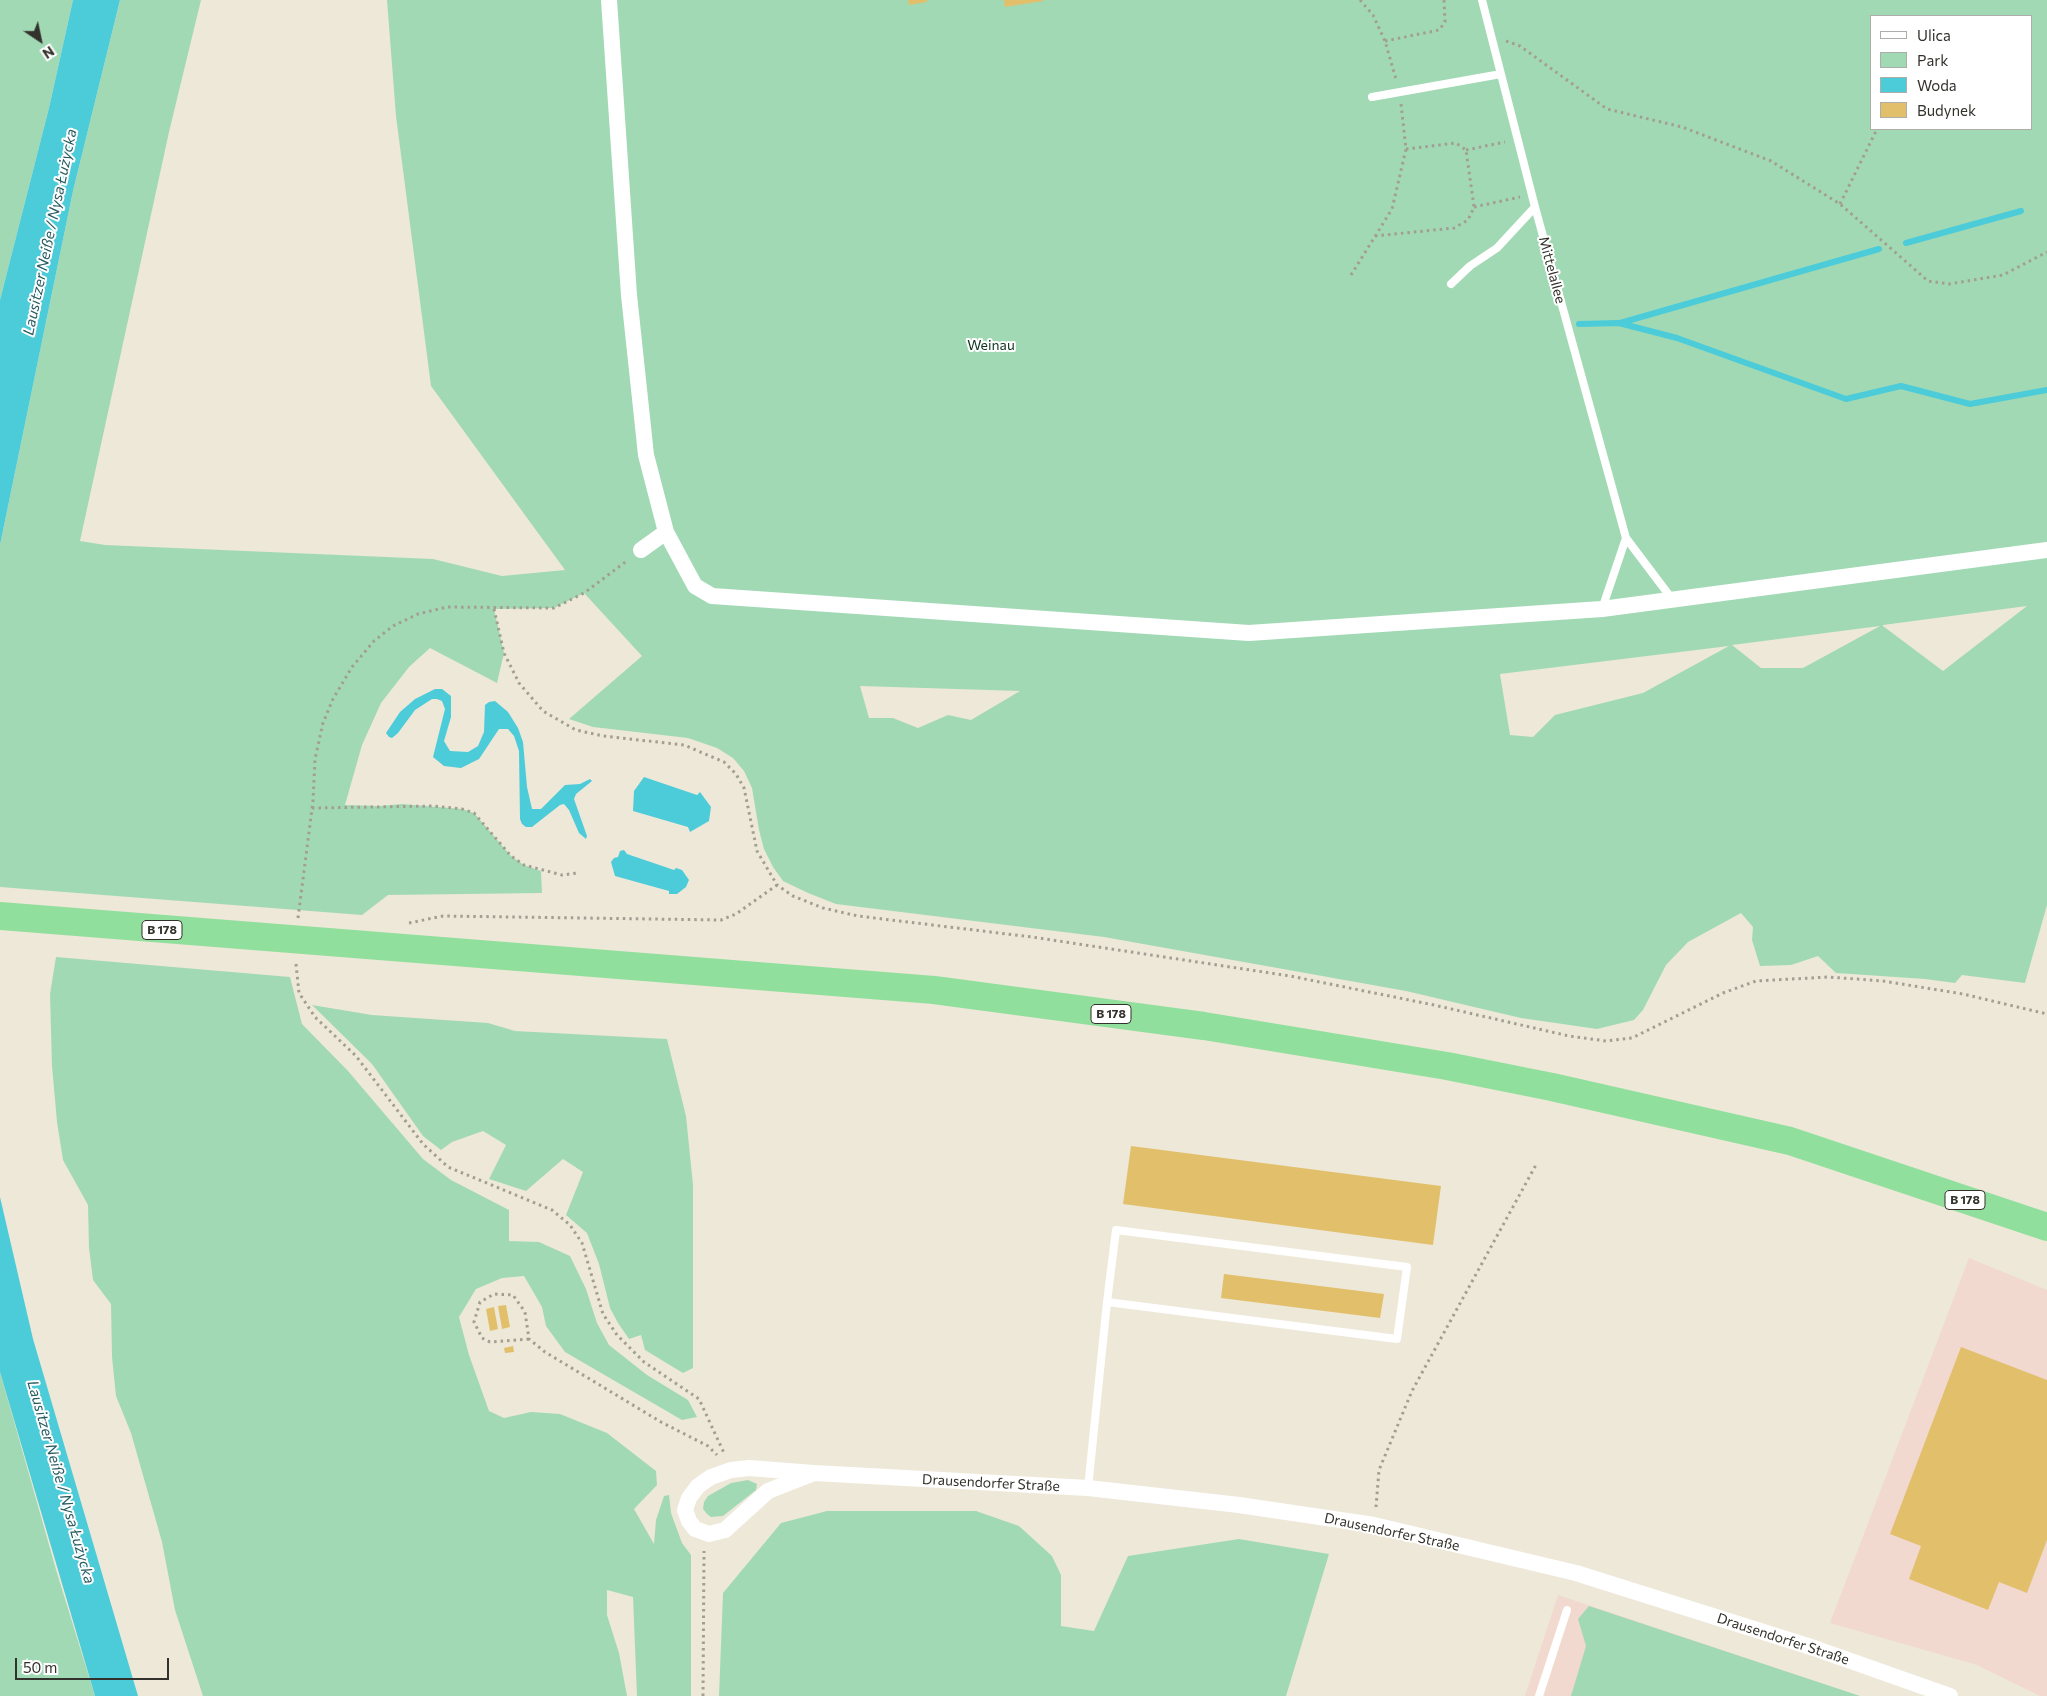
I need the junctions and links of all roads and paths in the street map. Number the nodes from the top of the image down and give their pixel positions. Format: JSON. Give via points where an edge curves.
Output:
{"nodes":[{"id":1,"x":609,"y":0,"type":"edge"},
{"id":2,"x":1360,"y":0,"type":"edge"},
{"id":3,"x":1444,"y":0,"type":"edge"},
{"id":4,"x":1482,"y":0,"type":"edge"},
{"id":5,"x":1492,"y":36,"type":"junction"},
{"id":6,"x":1385,"y":41,"type":"junction"},
{"id":7,"x":1501,"y":74,"type":"junction"},
{"id":8,"x":1400,"y":93,"type":"junction"},
{"id":9,"x":1372,"y":97,"type":"dead end"},
{"id":10,"x":1876,"y":130,"type":"edge"},
{"id":11,"x":1518,"y":140,"type":"junction"},
{"id":12,"x":1406,"y":149,"type":"junction"},
{"id":13,"x":1466,"y":150,"type":"junction"},
{"id":14,"x":1532,"y":194,"type":"junction"},
{"id":15,"x":1840,"y":204,"type":"junction"},
{"id":16,"x":1474,"y":207,"type":"junction"},
{"id":17,"x":1535,"y":207,"type":"junction"},
{"id":18,"x":1375,"y":236,"type":"junction"},
{"id":19,"x":2047,"y":252,"type":"edge"},
{"id":20,"x":1351,"y":275,"type":"dead end"},
{"id":21,"x":1451,"y":284,"type":"dead end"},
{"id":22,"x":666,"y":532,"type":"junction"},
{"id":23,"x":1626,"y":538,"type":"junction"},
{"id":24,"x":641,"y":550,"type":"joint"},
{"id":25,"x":2047,"y":550,"type":"edge"},
{"id":26,"x":1674,"y":601,"type":"junction"},
{"id":27,"x":494,"y":609,"type":"junction"},
{"id":28,"x":1602,"y":610,"type":"junction"},
{"id":29,"x":312,"y":808,"type":"junction"},
{"id":30,"x":578,"y":873,"type":"dead end"},
{"id":31,"x":777,"y":885,"type":"junction"},
{"id":32,"x":299,"y":907,"type":"dead end"},
{"id":33,"x":0,"y":916,"type":"edge"},
{"id":34,"x":404,"y":924,"type":"dead end"},
{"id":35,"x":295,"y":955,"type":"dead end"},
{"id":36,"x":2047,"y":1014,"type":"edge"},
{"id":37,"x":1537,"y":1163,"type":"dead end"},
{"id":38,"x":2047,"y":1227,"type":"edge"},
{"id":39,"x":1107,"y":1302,"type":"junction"},
{"id":40,"x":529,"y":1339,"type":"junction"},
{"id":41,"x":731,"y":1470,"type":"junction"},
{"id":42,"x":814,"y":1472,"type":"junction"},
{"id":43,"x":1088,"y":1488,"type":"junction"},
{"id":44,"x":1374,"y":1525,"type":"junction"},
{"id":45,"x":704,"y":1533,"type":"junction"},
{"id":46,"x":1567,"y":1610,"type":"dead end"},
{"id":47,"x":703,"y":1696,"type":"edge"},
{"id":48,"x":1539,"y":1696,"type":"edge"},
{"id":49,"x":1950,"y":1696,"type":"edge"}],
"edges":[{"from":1,"to":22,"type":"street","via":[[629,295],[646,455]]},
{"from":2,"to":6,"type":"path","via":[[1373,15]]},
{"from":3,"to":6,"type":"path","via":[[1445,22],[1439,30]]},
{"from":4,"to":5,"type":"lane","name":"Mittelallee"},
{"from":5,"to":7,"type":"lane","name":"Mittelallee"},
{"from":5,"to":15,"type":"path","via":[[1520,46],[1607,109],[1682,127],[1771,161]]},
{"from":6,"to":8,"type":"path"},
{"from":7,"to":8,"type":"lane"},
{"from":7,"to":11,"type":"lane","name":"Mittelallee"},
{"from":8,"to":9,"type":"lane"},
{"from":8,"to":12,"type":"path"},
{"from":10,"to":15,"type":"path"},
{"from":11,"to":13,"type":"path"},
{"from":11,"to":14,"type":"lane","name":"Mittelallee"},
{"from":12,"to":13,"type":"path","via":[[1456,143]]},
{"from":12,"to":18,"type":"path","via":[[1392,209]]},
{"from":13,"to":16,"type":"path"},
{"from":14,"to":16,"type":"path"},
{"from":14,"to":17,"type":"lane","name":"Mittelallee"},
{"from":15,"to":19,"type":"path","via":[[1928,281],[1949,284],[2003,275]]},
{"from":16,"to":18,"type":"path","via":[[1468,220],[1454,228]]},
{"from":17,"to":21,"type":"lane","via":[[1497,248]]},
{"from":17,"to":23,"type":"lane","name":"Mittelallee"},
{"from":18,"to":20,"type":"path"},
{"from":22,"to":24,"type":"street"},
{"from":22,"to":28,"type":"street","via":[[695,586],[712,596],[1249,633]]},
{"from":23,"to":26,"type":"lane","name":"Mittelallee"},
{"from":23,"to":28,"type":"lane"},
{"from":24,"to":27,"type":"path","via":[[595,586],[554,608]]},
{"from":25,"to":26,"type":"street"},
{"from":26,"to":28,"type":"street"},
{"from":27,"to":29,"type":"path","via":[[447,607],[418,614],[393,626],[374,641],[352,667],[332,699],[323,723],[315,759]]},
{"from":27,"to":31,"type":"path","via":[[504,653],[518,683],[556,720],[576,730],[603,736],[684,746],[724,762],[744,788],[757,851]]},
{"from":29,"to":30,"type":"path","via":[[433,806],[462,809],[474,813],[511,856],[524,865],[562,875]]},
{"from":29,"to":32,"type":"path"},
{"from":31,"to":34,"type":"path","via":[[736,914],[721,920],[443,916]]},
{"from":31,"to":36,"type":"path","via":[[793,896],[823,908],[858,916],[1032,937],[1290,976],[1434,1004],[1569,1036],[1606,1041],[1632,1038],[1723,993],[1756,981],[1828,977],[1883,981],[1963,994]]},
{"from":33,"to":38,"type":"highway","number":"B 178","via":[[934,990],[1204,1026],[1552,1087],[1790,1141]]},
{"from":35,"to":41,"type":"path","via":[[299,993],[315,1017],[356,1056],[423,1144],[448,1167],[552,1210],[570,1225],[585,1250],[603,1314],[617,1335],[644,1362],[699,1399]]},
{"from":37,"to":44,"type":"path","via":[[1412,1391],[1380,1470]]},
{"from":39,"to":39,"type":"lane","via":[[1116,1230],[1407,1266],[1397,1339]]},
{"from":39,"to":43,"type":"lane"},
{"from":40,"to":40,"type":"path","via":[[525,1312],[513,1294],[494,1294],[480,1302],[474,1322],[482,1338],[490,1342]]},
{"from":40,"to":41,"type":"path","via":[[652,1417],[708,1446]]},
{"from":41,"to":42,"type":"street","name":"Drausendorfer Straße"},
{"from":41,"to":45,"type":"street","name":"Drausendorfer Straße","via":[[704,1480],[687,1503],[685,1510],[689,1521]]},
{"from":42,"to":43,"type":"street","name":"Drausendorfer Straße"},
{"from":42,"to":45,"type":"street","name":"Drausendorfer Straße","via":[[768,1491],[725,1530]]},
{"from":43,"to":44,"type":"street","name":"Drausendorfer Straße","via":[[1239,1504]]},
{"from":44,"to":49,"type":"street","name":"Drausendorfer Straße","via":[[1581,1575],[1814,1648]]},
{"from":45,"to":47,"type":"path"},
{"from":46,"to":48,"type":"lane"}]}
